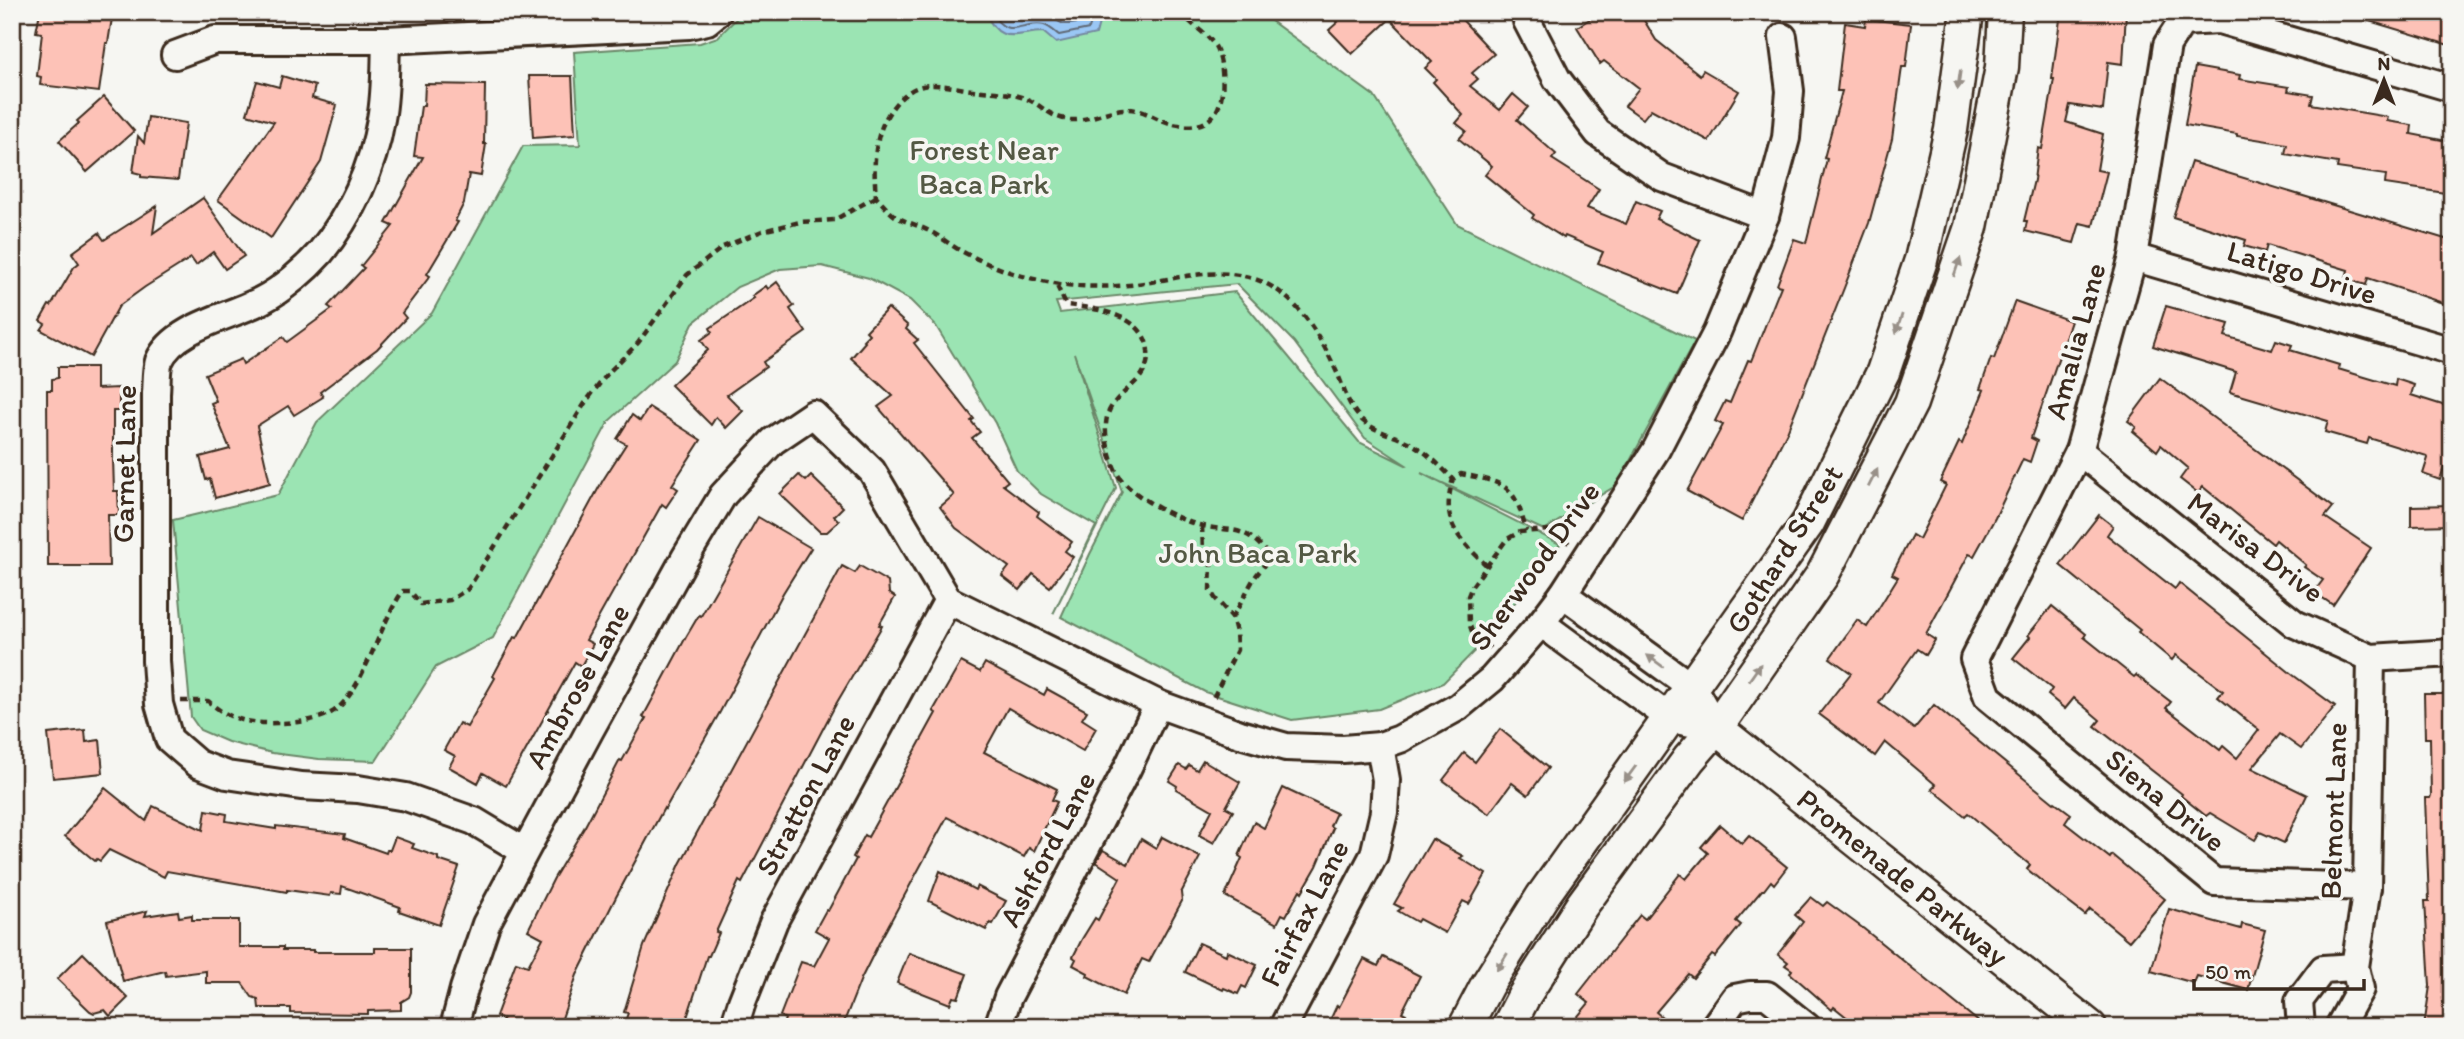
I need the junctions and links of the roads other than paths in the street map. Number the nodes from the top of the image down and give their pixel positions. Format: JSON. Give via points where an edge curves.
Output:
{"nodes":[{"id":1,"x":718,"y":12,"type":"edge"},
{"id":2,"x":1525,"y":12,"type":"edge"},
{"id":3,"x":1967,"y":12,"type":"edge"},
{"id":4,"x":2005,"y":12,"type":"edge"},
{"id":5,"x":1783,"y":37,"type":"dead end"},
{"id":6,"x":386,"y":40,"type":"junction"},
{"id":7,"x":175,"y":55,"type":"dead end"},
{"id":8,"x":2452,"y":88,"type":"edge"},
{"id":9,"x":1765,"y":216,"type":"junction"},
{"id":10,"x":2133,"y":257,"type":"junction"},
{"id":11,"x":2452,"y":352,"type":"edge"},
{"id":12,"x":2079,"y":451,"type":"junction"},
{"id":13,"x":1563,"y":594,"type":"junction"},
{"id":14,"x":948,"y":600,"type":"junction"},
{"id":15,"x":1541,"y":623,"type":"junction"},
{"id":16,"x":2452,"y":653,"type":"edge"},
{"id":17,"x":2371,"y":657,"type":"junction"},
{"id":18,"x":1974,"y":659,"type":"joint"},
{"id":19,"x":1693,"y":688,"type":"junction"},
{"id":20,"x":1158,"y":704,"type":"junction"},
{"id":21,"x":1671,"y":719,"type":"junction"},
{"id":22,"x":1716,"y":728,"type":"junction"},
{"id":23,"x":1380,"y":746,"type":"junction"},
{"id":24,"x":524,"y":851,"type":"junction"},
{"id":25,"x":2367,"y":887,"type":"junction"},
{"id":26,"x":2355,"y":967,"type":"junction"},
{"id":27,"x":454,"y":1027,"type":"edge"},
{"id":28,"x":734,"y":1027,"type":"edge"},
{"id":29,"x":998,"y":1027,"type":"edge"},
{"id":30,"x":1283,"y":1027,"type":"edge"},
{"id":31,"x":1465,"y":1027,"type":"edge"},
{"id":32,"x":1508,"y":1027,"type":"edge"},
{"id":33,"x":1714,"y":1027,"type":"edge"},
{"id":34,"x":1807,"y":1027,"type":"edge"},
{"id":35,"x":2090,"y":1027,"type":"edge"},
{"id":36,"x":2301,"y":1027,"type":"edge"},
{"id":37,"x":2339,"y":1027,"type":"edge"}],
"edges":[{"from":1,"to":6,"type":"street","via":[[707,21],[689,24]]},
{"from":2,"to":9,"type":"street","via":[[1557,79],[1598,133],[1662,177]]},
{"from":3,"to":19,"type":"street","name":"Gothard Street","one_way":true,"via":[[1951,130],[1921,260],[1883,372],[1808,523]]},
{"from":22,"to":4,"type":"street","name":"Gothard Street","one_way":true,"via":[[1824,574],[1911,403],[1971,227],[2002,67]]},
{"from":5,"to":9,"type":"street","name":"Sherwood Drive","via":[[1790,91],[1786,138]]},
{"from":6,"to":7,"type":"street","via":[[215,40]]},
{"from":6,"to":24,"type":"street","name":"Garnet Lane","via":[[381,119],[355,201],[338,228],[293,278],[263,300],[189,331],[159,362],[159,704],[169,739],[198,764],[227,775],[406,797],[474,821]]},
{"from":8,"to":10,"type":"street","name":"Amalia Lane","via":[[2219,20],[2182,22],[2167,45]]},
{"from":9,"to":13,"type":"street","name":"Sherwood Drive","via":[[1717,332],[1656,450]]},
{"from":10,"to":11,"type":"street","name":"Latigo Drive"},
{"from":10,"to":12,"type":"street","name":"Amalia Lane"},
{"from":12,"to":17,"type":"street","name":"Marisa Drive","via":[[2295,624]]},
{"from":12,"to":18,"type":"street","name":"Amalia Lane"},
{"from":13,"to":15,"type":"street","name":"Sherwood Drive"},
{"from":19,"to":13,"type":"street","name":"Promenade Parkway","one_way":true},
{"from":14,"to":20,"type":"street","name":"Sherwood Drive"},
{"from":14,"to":24,"type":"street","name":"Ambrose Lane","via":[[872,471],[813,414],[773,441],[723,495]]},
{"from":14,"to":28,"type":"street","name":"Stratton Lane","via":[[774,922]]},
{"from":15,"to":21,"type":"street","name":"Promenade Parkway"},
{"from":15,"to":23,"type":"street","name":"Sherwood Drive","via":[[1492,679],[1458,708]]},
{"from":16,"to":17,"type":"street","name":"Marisa Drive"},
{"from":17,"to":25,"type":"street","name":"Belmont Lane"},
{"from":18,"to":25,"type":"street","name":"Siena Drive","via":[[1987,696],[2214,882]]},
{"from":19,"to":21,"type":"street","name":"Gothard Street"},
{"from":19,"to":22,"type":"street","name":"Promenade Parkway"},
{"from":20,"to":23,"type":"street","name":"Sherwood Drive","via":[[1286,747]]},
{"from":20,"to":29,"type":"street","name":"Ashford Lane","via":[[1008,997]]},
{"from":21,"to":22,"type":"street","name":"Promenade Parkway"},
{"from":21,"to":31,"type":"street","name":"Gothard Street","one_way":true,"via":[[1542,897]]},
{"from":22,"to":32,"type":"street","name":"Gothard Street","via":[[1582,905]]},
{"from":22,"to":35,"type":"street","name":"Promenade Parkway"},
{"from":23,"to":30,"type":"street","name":"Fairfax Lane","via":[[1386,790],[1374,855]]},
{"from":24,"to":27,"type":"street","name":"Ambrose Lane","via":[[486,924]]},
{"from":25,"to":26,"type":"street","name":"Belmont Lane"},
{"from":26,"to":36,"type":"street","via":[[2323,969],[2299,1001]]},
{"from":26,"to":37,"type":"street","name":"Belmont Lane","via":[[2360,989]]},
{"from":33,"to":34,"type":"street","via":[[1735,998],[1750,995],[1767,995]]}]}
